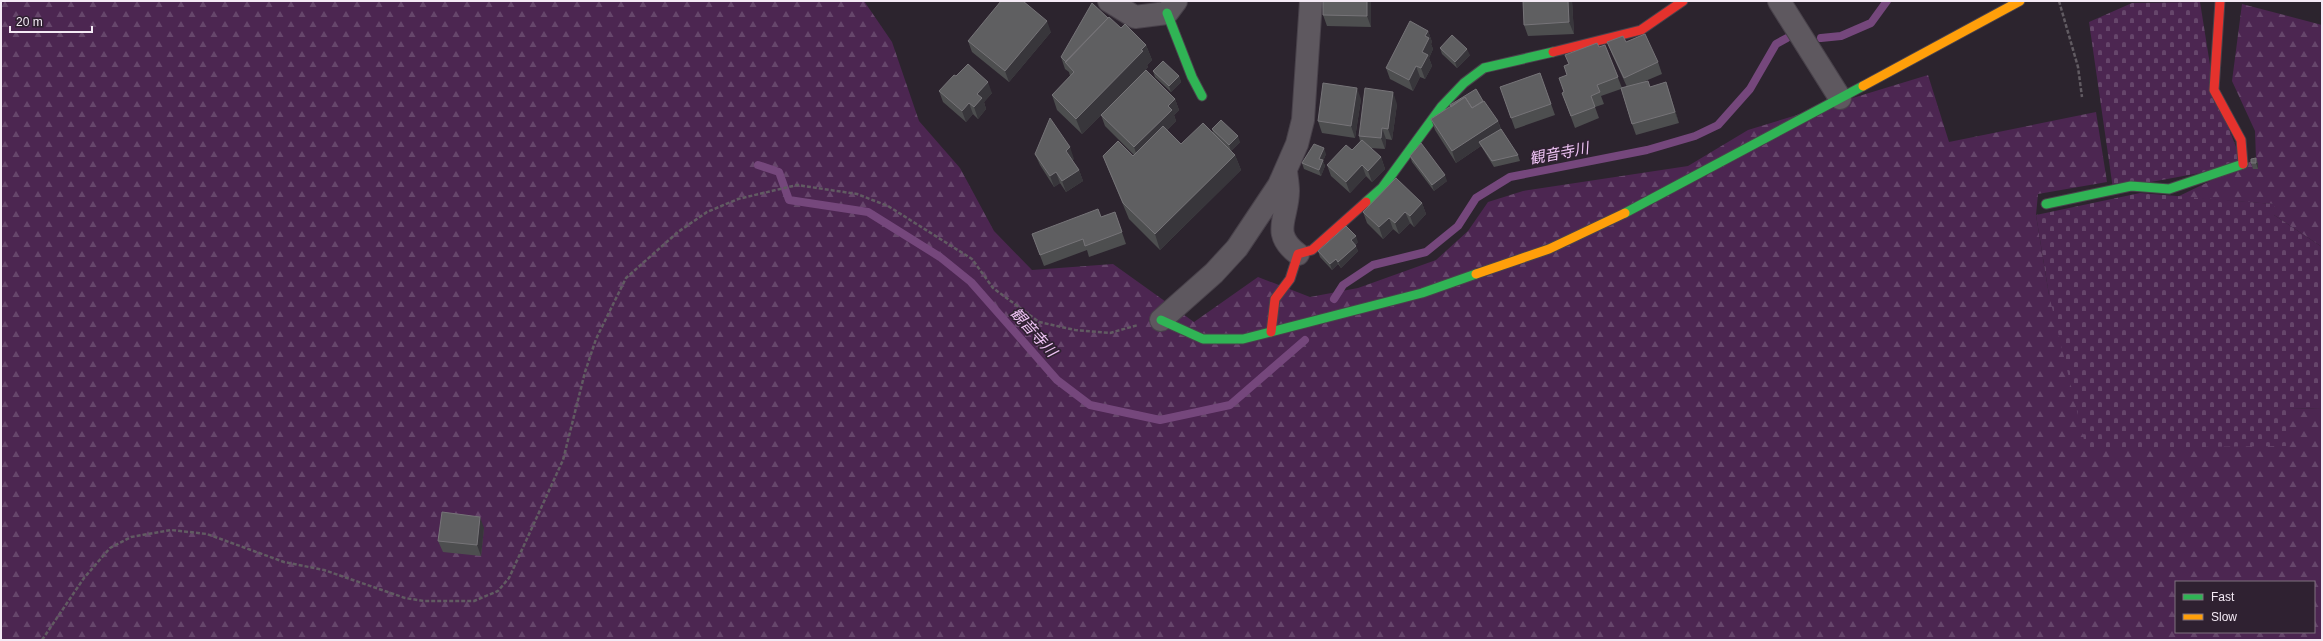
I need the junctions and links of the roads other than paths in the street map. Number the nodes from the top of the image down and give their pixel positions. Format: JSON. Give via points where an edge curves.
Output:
{"nodes":[{"id":1,"x":1109,"y":1,"type":"edge"},
{"id":2,"x":1311,"y":1,"type":"edge"},
{"id":3,"x":1683,"y":1,"type":"edge"},
{"id":4,"x":1779,"y":1,"type":"edge"},
{"id":5,"x":2020,"y":1,"type":"edge"},
{"id":6,"x":2220,"y":1,"type":"edge"},
{"id":7,"x":1171,"y":7,"type":"edge"},
{"id":8,"x":1202,"y":96,"type":"dead end"},
{"id":9,"x":1840,"y":98,"type":"junction"},
{"id":10,"x":1286,"y":170,"type":"junction"},
{"id":11,"x":2046,"y":204,"type":"dead end"},
{"id":12,"x":1298,"y":254,"type":"junction"},
{"id":13,"x":1161,"y":320,"type":"joint"},
{"id":14,"x":1271,"y":332,"type":"junction"}],
"edges":[{"from":1,"to":7,"type":"street","via":[[1135,17]]},
{"from":2,"to":10,"type":"street","via":[[1303,120],[1297,144]]},
{"from":3,"to":12,"type":"street","via":[[1641,30],[1484,68],[1464,83],[1442,106],[1382,188],[1312,250]]},
{"from":4,"to":9,"type":"street"},
{"from":5,"to":9,"type":"street"},
{"from":6,"to":11,"type":"street","via":[[2214,90],[2240,140],[2243,165],[2169,189],[2131,186]]},
{"from":7,"to":8,"type":"street","via":[[1192,77]]},
{"from":9,"to":14,"type":"street","via":[[1649,202],[1549,249],[1422,293]]},
{"from":10,"to":12,"type":"street","via":[[1288,192],[1281,225],[1287,246]]},
{"from":10,"to":13,"type":"street","via":[[1279,185],[1237,248],[1214,273]]},
{"from":12,"to":14,"type":"street","via":[[1290,279],[1275,299]]},
{"from":13,"to":14,"type":"street","via":[[1203,339],[1243,339]]}]}
